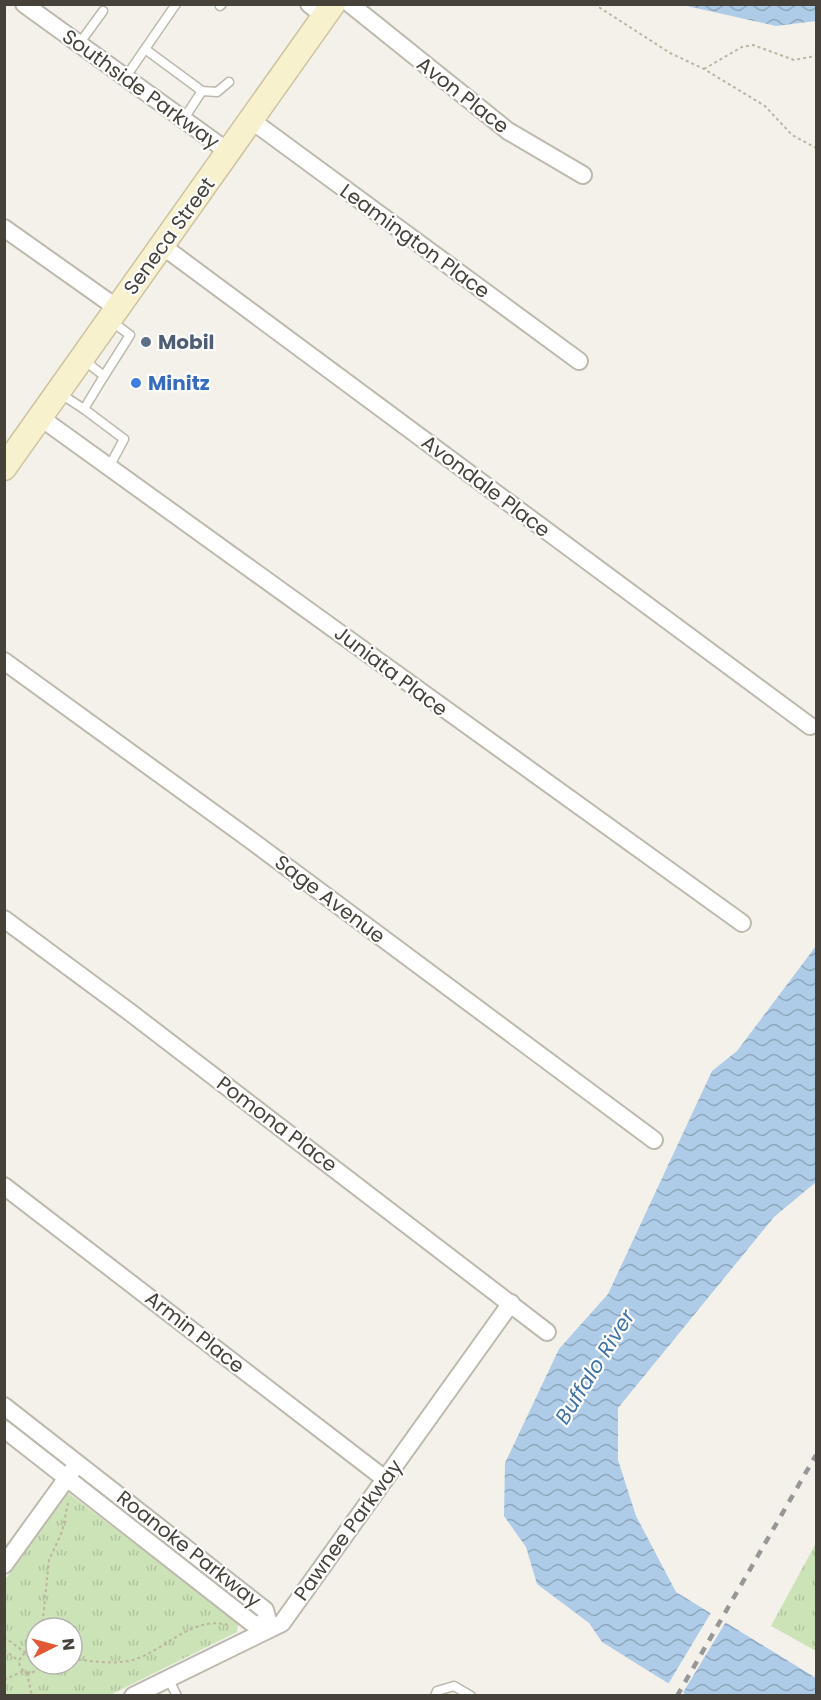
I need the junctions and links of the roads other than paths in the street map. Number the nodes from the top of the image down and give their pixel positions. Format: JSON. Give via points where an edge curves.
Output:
{"nodes":[{"id":1,"x":24,"y":4,"type":"edge"},
{"id":2,"x":176,"y":4,"type":"edge"},
{"id":3,"x":350,"y":4,"type":"edge"},
{"id":4,"x":322,"y":8,"type":"edge"},
{"id":5,"x":103,"y":11,"type":"dead end"},
{"id":6,"x":79,"y":44,"type":"junction"},
{"id":7,"x":146,"y":49,"type":"junction"},
{"id":8,"x":125,"y":78,"type":"junction"},
{"id":9,"x":229,"y":82,"type":"dead end"},
{"id":10,"x":202,"y":90,"type":"junction"},
{"id":11,"x":183,"y":120,"type":"junction"},
{"id":12,"x":251,"y":120,"type":"junction"},
{"id":13,"x":230,"y":153,"type":"junction"},
{"id":14,"x":583,"y":175,"type":"dead end"},
{"id":15,"x":4,"y":228,"type":"edge"},
{"id":16,"x":161,"y":245,"type":"junction"},
{"id":17,"x":113,"y":314,"type":"junction"},
{"id":18,"x":82,"y":358,"type":"junction"},
{"id":19,"x":579,"y":361,"type":"dead end"},
{"id":20,"x":104,"y":376,"type":"junction"},
{"id":21,"x":59,"y":392,"type":"junction"},
{"id":22,"x":84,"y":409,"type":"junction"},
{"id":23,"x":41,"y":418,"type":"junction"},
{"id":24,"x":109,"y":467,"type":"junction"},
{"id":25,"x":4,"y":468,"type":"edge"},
{"id":26,"x":4,"y":661,"type":"edge"},
{"id":27,"x":810,"y":726,"type":"dead end"},
{"id":28,"x":4,"y":920,"type":"edge"},
{"id":29,"x":742,"y":923,"type":"dead end"},
{"id":30,"x":654,"y":1140,"type":"dead end"},
{"id":31,"x":4,"y":1186,"type":"edge"},
{"id":32,"x":511,"y":1303,"type":"junction"},
{"id":33,"x":547,"y":1332,"type":"dead end"},
{"id":34,"x":4,"y":1406,"type":"edge"},
{"id":35,"x":4,"y":1429,"type":"edge"},
{"id":36,"x":79,"y":1462,"type":"junction"},
{"id":37,"x":385,"y":1479,"type":"junction"},
{"id":38,"x":63,"y":1484,"type":"junction"},
{"id":39,"x":4,"y":1565,"type":"edge"},
{"id":40,"x":270,"y":1628,"type":"junction"},
{"id":41,"x":168,"y":1678,"type":"junction"},
{"id":42,"x":133,"y":1695,"type":"edge"},
{"id":43,"x":177,"y":1695,"type":"edge"},
{"id":44,"x":435,"y":1695,"type":"edge"},
{"id":45,"x":471,"y":1695,"type":"edge"}],
"edges":[{"from":1,"to":6,"type":"street","name":"Southside Parkway"},
{"from":2,"to":7,"type":"lane"},
{"from":3,"to":14,"type":"street","name":"Avon Place","via":[[508,131]]},
{"from":4,"to":12,"type":"main road","name":"Seneca Street"},
{"from":5,"to":6,"type":"lane"},
{"from":6,"to":8,"type":"street","name":"Southside Parkway"},
{"from":7,"to":8,"type":"lane"},
{"from":7,"to":10,"type":"lane"},
{"from":8,"to":11,"type":"street","name":"Southside Parkway"},
{"from":9,"to":10,"type":"lane","via":[[218,92]]},
{"from":10,"to":11,"type":"lane"},
{"from":11,"to":13,"type":"street","name":"Southside Parkway"},
{"from":12,"to":13,"type":"main road","name":"Seneca Street"},
{"from":12,"to":19,"type":"street","name":"Leamington Place"},
{"from":13,"to":16,"type":"main road","name":"Seneca Street"},
{"from":15,"to":17,"type":"street"},
{"from":16,"to":17,"type":"main road","name":"Seneca Street"},
{"from":16,"to":27,"type":"street","name":"Avondale Place"},
{"from":17,"to":18,"type":"main road","name":"Seneca Street"},
{"from":17,"to":20,"type":"lane","via":[[130,335]]},
{"from":18,"to":20,"type":"lane"},
{"from":18,"to":21,"type":"main road","name":"Seneca Street"},
{"from":20,"to":22,"type":"lane"},
{"from":21,"to":22,"type":"lane"},
{"from":21,"to":23,"type":"main road","name":"Seneca Street"},
{"from":22,"to":24,"type":"lane","via":[[124,439]]},
{"from":23,"to":24,"type":"street","name":"Juniata Place"},
{"from":23,"to":25,"type":"main road","name":"Seneca Street"},
{"from":24,"to":29,"type":"street","name":"Juniata Place"},
{"from":26,"to":30,"type":"street","name":"Sage Avenue"},
{"from":28,"to":32,"type":"street","name":"Pomona Place"},
{"from":31,"to":37,"type":"street","name":"Armin Place"},
{"from":32,"to":33,"type":"street","name":"Pomona Place"},
{"from":32,"to":37,"type":"street","name":"Pawnee Parkway"},
{"from":34,"to":36,"type":"street","name":"Roanoke Parkway"},
{"from":35,"to":38,"type":"street","name":"Roanoke Parkway"},
{"from":36,"to":38,"type":"street"},
{"from":36,"to":40,"type":"street","name":"Roanoke Parkway","via":[[265,1610]]},
{"from":37,"to":40,"type":"street","name":"Pawnee Parkway","via":[[282,1623]]},
{"from":38,"to":39,"type":"street"},
{"from":38,"to":40,"type":"street","name":"Roanoke Parkway","via":[[252,1623]]},
{"from":40,"to":41,"type":"street","name":"Pawnee Parkway"},
{"from":41,"to":42,"type":"street","name":"Pawnee Parkway"},
{"from":41,"to":43,"type":"lane"},
{"from":44,"to":45,"type":"lane","via":[[454,1686]]}]}
